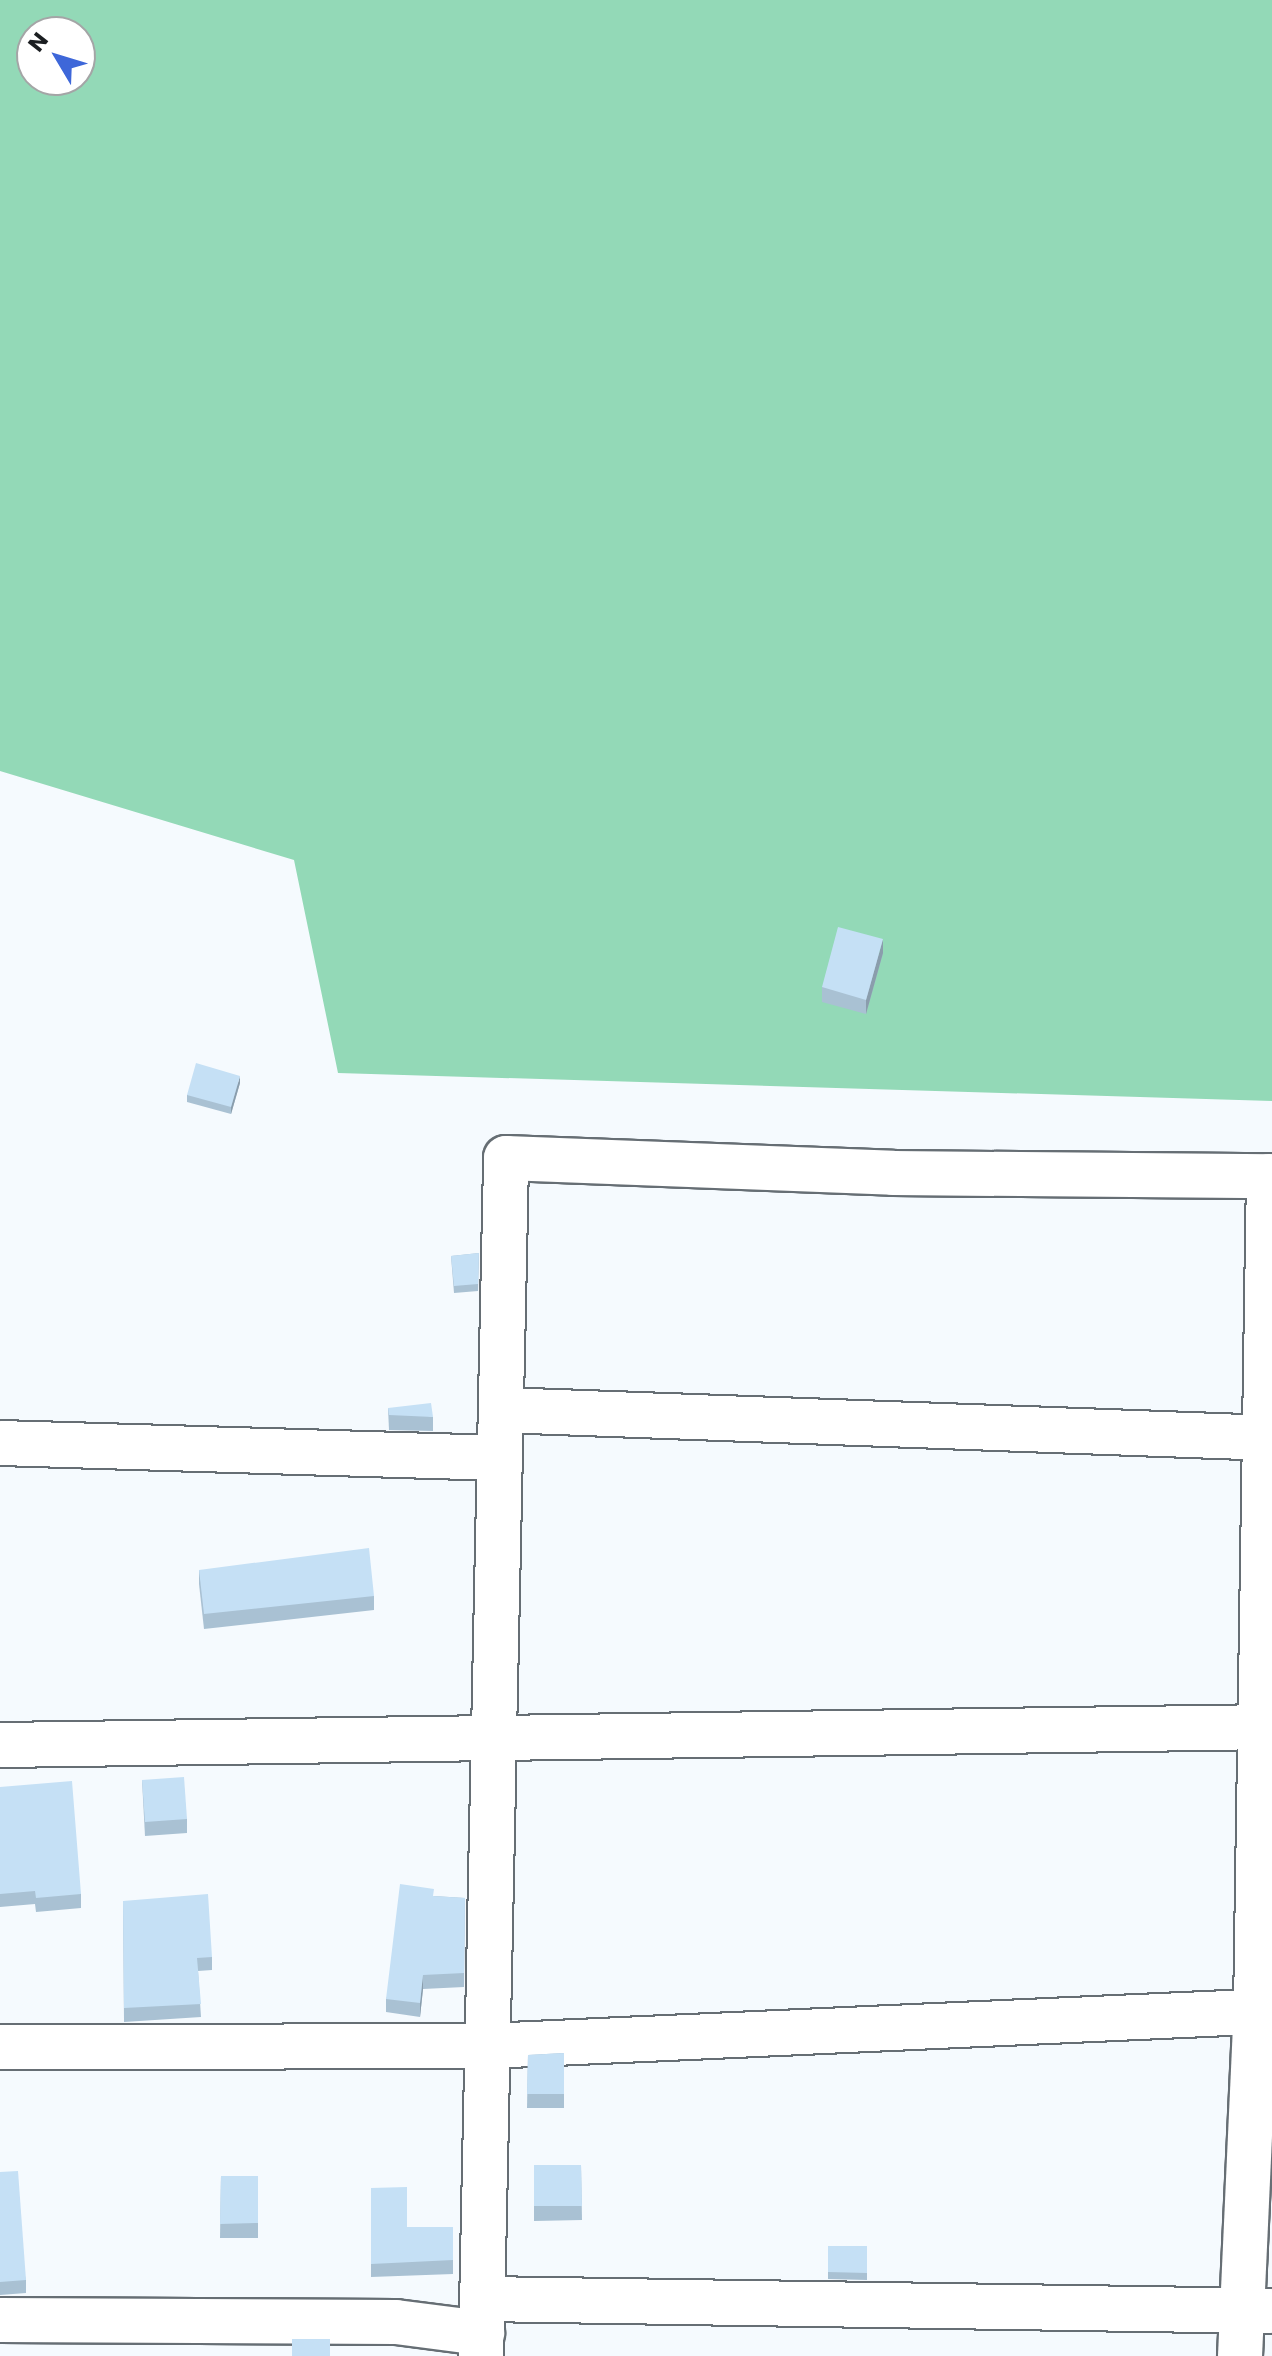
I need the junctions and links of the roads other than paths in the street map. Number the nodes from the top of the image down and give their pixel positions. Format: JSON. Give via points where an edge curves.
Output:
{"nodes":[{"id":1,"x":1271,"y":1176,"type":"edge"},
{"id":2,"x":501,"y":1410,"type":"junction"},
{"id":3,"x":1268,"y":1438,"type":"edge"},
{"id":4,"x":0,"y":1443,"type":"edge"},
{"id":5,"x":500,"y":1458,"type":"junction"},
{"id":6,"x":1265,"y":1727,"type":"edge"},
{"id":7,"x":494,"y":1741,"type":"junction"},
{"id":8,"x":0,"y":1745,"type":"edge"},
{"id":9,"x":1264,"y":2010,"type":"edge"},
{"id":10,"x":487,"y":2046,"type":"junction"},
{"id":11,"x":0,"y":2047,"type":"edge"},
{"id":12,"x":1257,"y":2311,"type":"edge"},
{"id":13,"x":0,"y":2320,"type":"edge"},
{"id":14,"x":482,"y":2329,"type":"edge"},
{"id":15,"x":1240,"y":2356,"type":"edge"}],
"edges":[{"from":1,"to":2,"type":"street","via":[[893,1173],[506,1158]]},
{"from":1,"to":3,"type":"street"},
{"from":2,"to":3,"type":"street"},
{"from":2,"to":5,"type":"street"},
{"from":3,"to":6,"type":"street"},
{"from":4,"to":5,"type":"street"},
{"from":5,"to":7,"type":"street"},
{"from":6,"to":7,"type":"street"},
{"from":6,"to":9,"type":"street"},
{"from":7,"to":8,"type":"street"},
{"from":7,"to":10,"type":"street"},
{"from":9,"to":10,"type":"street"},
{"from":9,"to":12,"type":"street"},
{"from":10,"to":11,"type":"street"},
{"from":10,"to":14,"type":"street"},
{"from":12,"to":14,"type":"street"},
{"from":12,"to":15,"type":"street"},
{"from":13,"to":14,"type":"street","via":[[396,2322]]}]}
